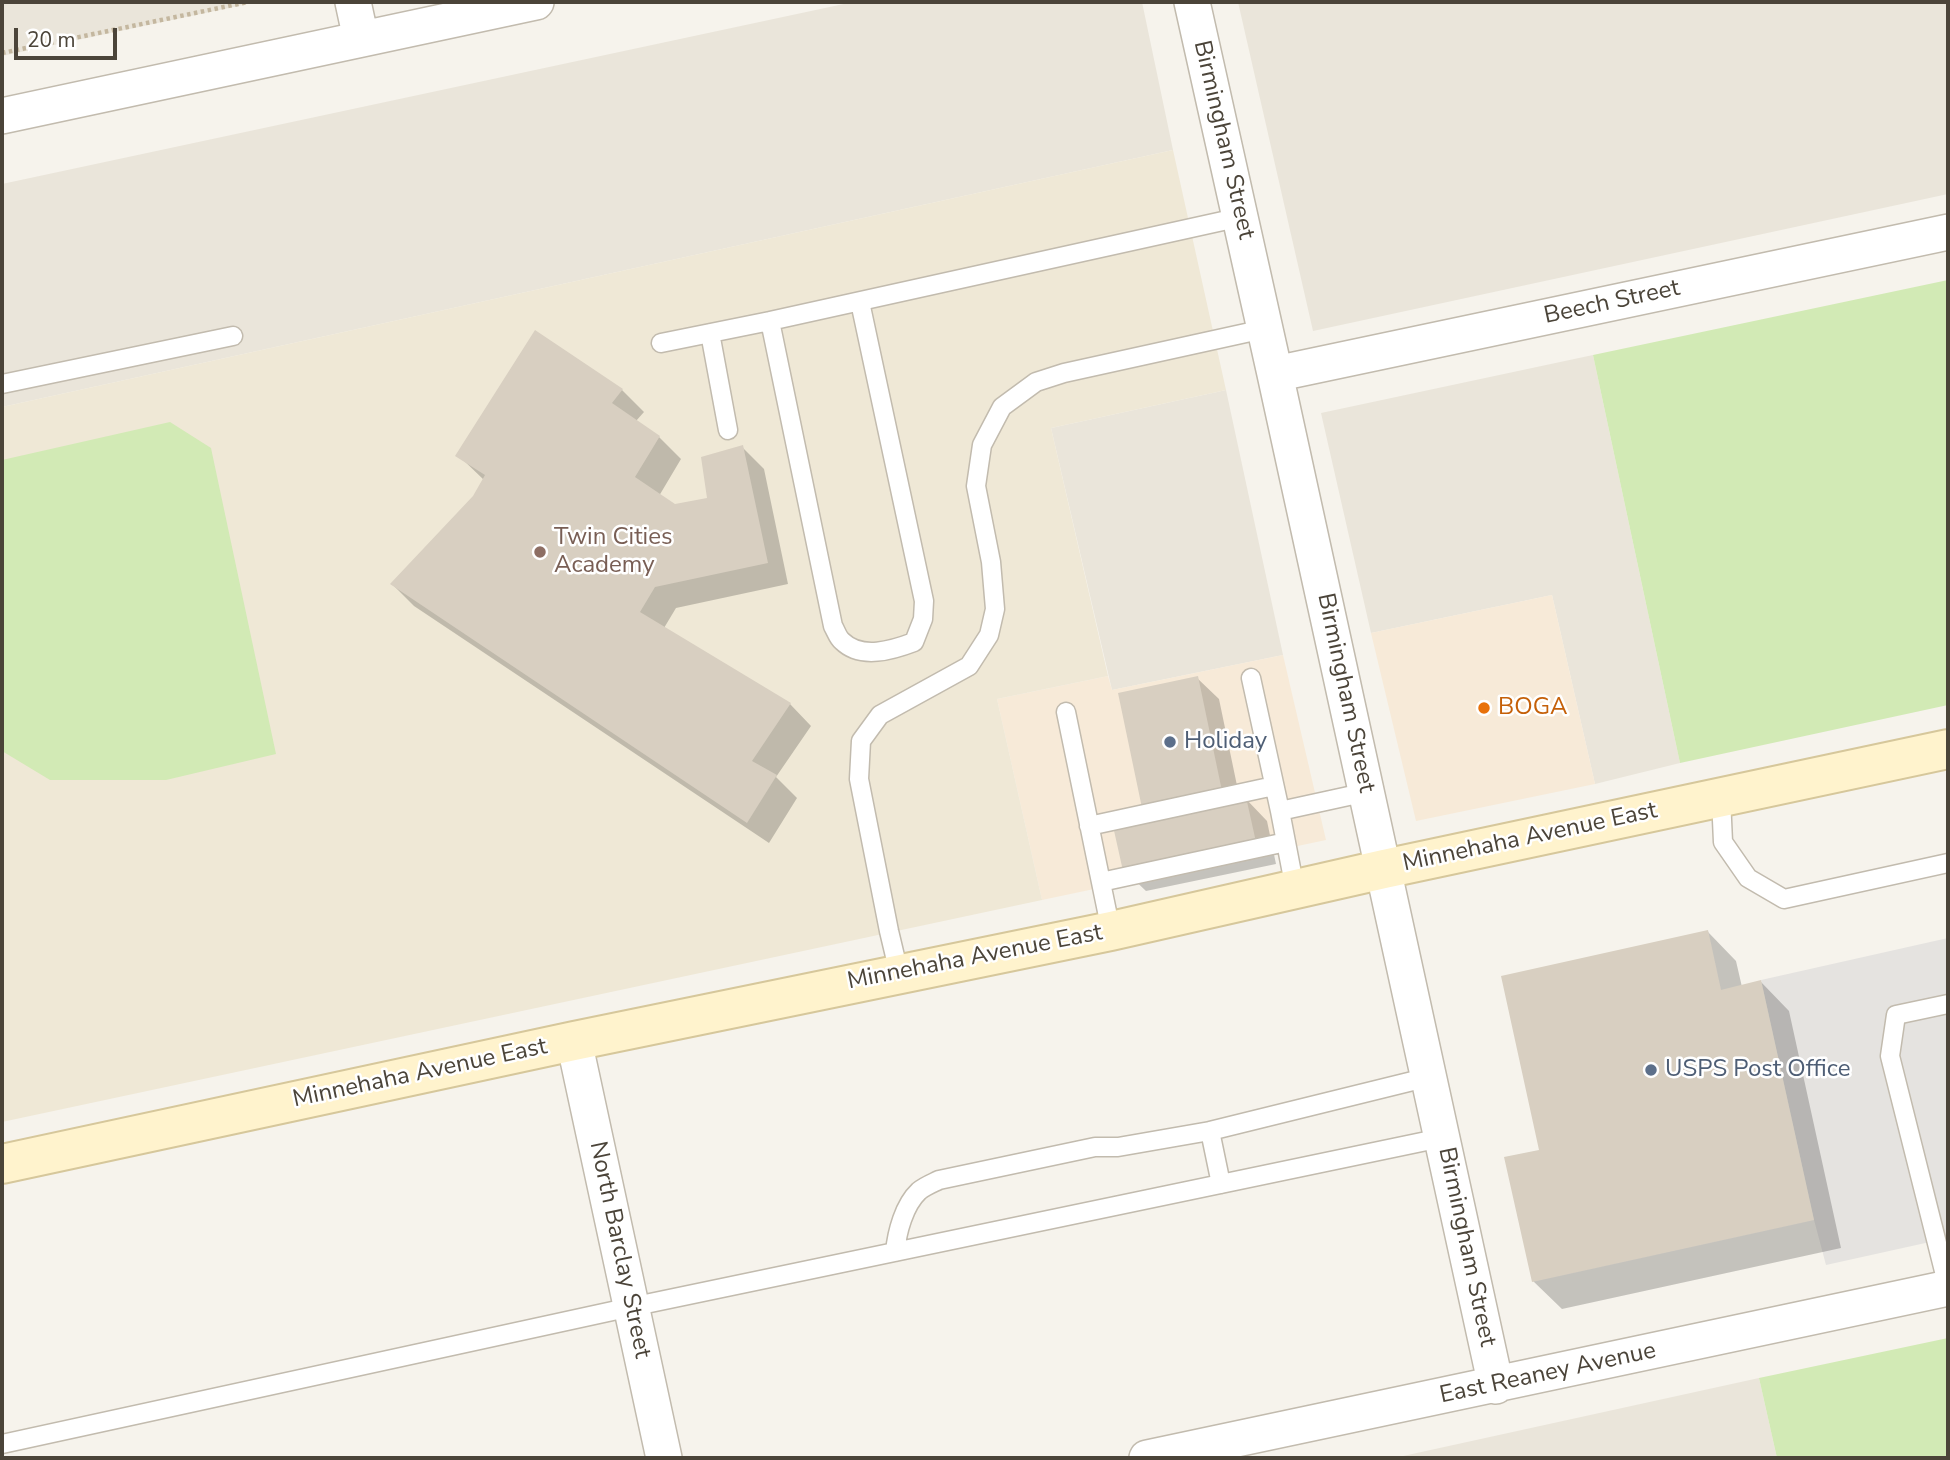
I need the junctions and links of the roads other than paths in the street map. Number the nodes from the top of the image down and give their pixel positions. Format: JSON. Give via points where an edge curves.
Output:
{"nodes":[{"id":1,"x":353,"y":2,"type":"edge"},
{"id":2,"x":536,"y":2,"type":"edge"},
{"id":3,"x":1192,"y":2,"type":"edge"},
{"id":4,"x":361,"y":39,"type":"junction"},
{"id":5,"x":2,"y":116,"type":"edge"},
{"id":6,"x":1241,"y":217,"type":"junction"},
{"id":7,"x":1948,"y":232,"type":"edge"},
{"id":8,"x":860,"y":302,"type":"junction"},
{"id":9,"x":770,"y":321,"type":"junction"},
{"id":10,"x":1264,"y":329,"type":"junction"},
{"id":11,"x":710,"y":333,"type":"junction"},
{"id":12,"x":233,"y":336,"type":"dead end"},
{"id":13,"x":661,"y":342,"type":"dead end"},
{"id":14,"x":1275,"y":374,"type":"junction"},
{"id":15,"x":2,"y":384,"type":"edge"},
{"id":16,"x":728,"y":430,"type":"dead end"},
{"id":17,"x":1251,"y":678,"type":"dead end"},
{"id":18,"x":1066,"y":712,"type":"dead end"},
{"id":19,"x":1948,"y":749,"type":"edge"},
{"id":20,"x":1274,"y":786,"type":"junction"},
{"id":21,"x":1367,"y":792,"type":"junction"},
{"id":22,"x":1721,"y":798,"type":"junction"},
{"id":23,"x":1280,"y":811,"type":"junction"},
{"id":24,"x":1089,"y":826,"type":"junction"},
{"id":25,"x":1286,"y":842,"type":"junction"},
{"id":26,"x":1948,"y":863,"type":"edge"},
{"id":27,"x":1384,"y":869,"type":"junction"},
{"id":28,"x":1101,"y":882,"type":"junction"},
{"id":29,"x":1295,"y":889,"type":"junction"},
{"id":30,"x":1111,"y":931,"type":"junction"},
{"id":31,"x":899,"y":973,"type":"junction"},
{"id":32,"x":1948,"y":1004,"type":"edge"},
{"id":33,"x":574,"y":1041,"type":"junction"},
{"id":34,"x":1429,"y":1077,"type":"junction"},
{"id":35,"x":1210,"y":1131,"type":"junction"},
{"id":36,"x":1441,"y":1138,"type":"junction"},
{"id":37,"x":2,"y":1164,"type":"edge"},
{"id":38,"x":1221,"y":1184,"type":"junction"},
{"id":39,"x":895,"y":1252,"type":"junction"},
{"id":40,"x":1948,"y":1287,"type":"edge"},
{"id":41,"x":631,"y":1307,"type":"junction"},
{"id":42,"x":1496,"y":1385,"type":"junction"},
{"id":43,"x":2,"y":1444,"type":"edge"},
{"id":44,"x":664,"y":1458,"type":"edge"},
{"id":45,"x":1147,"y":1458,"type":"edge"}],
"edges":[{"from":1,"to":4,"type":"street"},
{"from":2,"to":4,"type":"street"},
{"from":3,"to":6,"type":"street","name":"Birmingham Street"},
{"from":4,"to":5,"type":"street"},
{"from":6,"to":8,"type":"lane"},
{"from":6,"to":10,"type":"street","name":"Birmingham Street"},
{"from":7,"to":14,"type":"street","name":"Beech Street"},
{"from":8,"to":9,"type":"lane"},
{"from":8,"to":9,"type":"lane","via":[[924,601],[914,642],[890,651],[863,651],[843,642],[833,626]]},
{"from":9,"to":11,"type":"lane"},
{"from":10,"to":14,"type":"street","name":"Birmingham Street"},
{"from":10,"to":31,"type":"lane","via":[[1064,373],[1036,382],[1002,407],[982,445],[976,486],[991,562],[995,609],[989,635],[970,666],[880,715],[861,741],[859,779]]},
{"from":11,"to":13,"type":"lane"},
{"from":11,"to":16,"type":"lane"},
{"from":12,"to":15,"type":"lane"},
{"from":14,"to":21,"type":"street","name":"Birmingham Street"},
{"from":17,"to":20,"type":"lane"},
{"from":18,"to":24,"type":"lane"},
{"from":19,"to":22,"type":"main road","name":"Minnehaha Avenue East"},
{"from":20,"to":23,"type":"lane"},
{"from":20,"to":24,"type":"lane"},
{"from":21,"to":23,"type":"lane"},
{"from":21,"to":27,"type":"street","name":"Birmingham Street"},
{"from":22,"to":26,"type":"lane","via":[[1723,842],[1748,878],[1784,899]]},
{"from":22,"to":27,"type":"main road","name":"Minnehaha Avenue East"},
{"from":23,"to":25,"type":"lane"},
{"from":24,"to":28,"type":"lane"},
{"from":25,"to":28,"type":"lane"},
{"from":25,"to":29,"type":"lane"},
{"from":27,"to":29,"type":"main road","name":"Minnehaha Avenue East"},
{"from":27,"to":34,"type":"street","name":"Birmingham Street"},
{"from":28,"to":30,"type":"lane"},
{"from":29,"to":30,"type":"main road","name":"Minnehaha Avenue East"},
{"from":30,"to":31,"type":"main road","name":"Minnehaha Avenue East"},
{"from":31,"to":33,"type":"main road","name":"Minnehaha Avenue East"},
{"from":32,"to":40,"type":"lane","via":[[1896,1015],[1890,1056]]},
{"from":33,"to":37,"type":"main road","name":"Minnehaha Avenue East"},
{"from":33,"to":41,"type":"street","name":"North Barclay Street"},
{"from":34,"to":35,"type":"lane"},
{"from":34,"to":36,"type":"street","name":"Birmingham Street"},
{"from":35,"to":38,"type":"lane"},
{"from":35,"to":39,"type":"lane","via":[[1095,1147],[939,1180],[919,1191],[896,1235]]},
{"from":36,"to":38,"type":"lane"},
{"from":36,"to":42,"type":"street","name":"Birmingham Street"},
{"from":38,"to":39,"type":"lane"},
{"from":39,"to":41,"type":"lane"},
{"from":40,"to":42,"type":"street","name":"East Reaney Avenue"},
{"from":41,"to":43,"type":"lane"},
{"from":41,"to":44,"type":"street","name":"North Barclay Street"},
{"from":42,"to":45,"type":"street","name":"East Reaney Avenue"}]}
